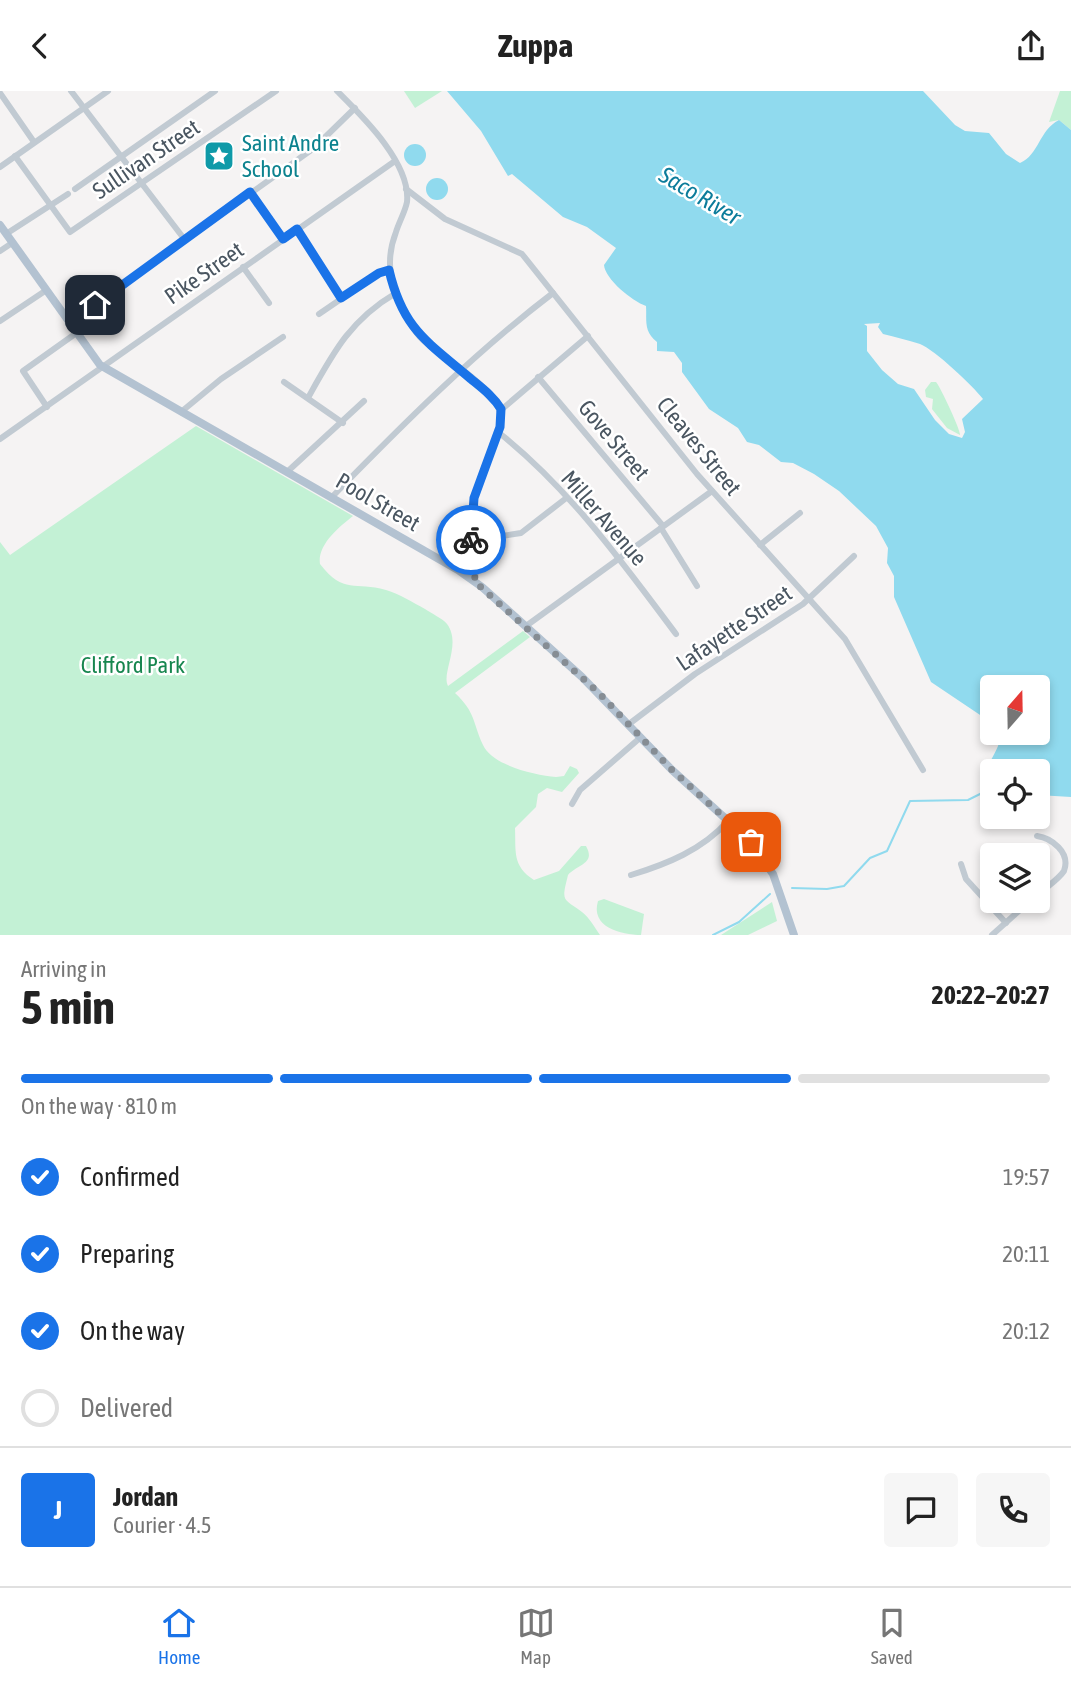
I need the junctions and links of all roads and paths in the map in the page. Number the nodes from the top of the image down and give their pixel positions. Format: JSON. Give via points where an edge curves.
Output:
{"nodes":[{"id":1,"x":71,"y":91,"type":"edge"},
{"id":2,"x":108,"y":91,"type":"edge"},
{"id":3,"x":201,"y":91,"type":"edge"},
{"id":4,"x":215,"y":91,"type":"edge"},
{"id":5,"x":276,"y":91,"type":"edge"},
{"id":6,"x":337,"y":91,"type":"edge"},
{"id":7,"x":0,"y":93,"type":"edge"},
{"id":8,"x":205,"y":98,"type":"junction"},
{"id":9,"x":83,"y":108,"type":"junction"},
{"id":10,"x":355,"y":108,"type":"junction"},
{"id":11,"x":34,"y":142,"type":"junction"},
{"id":12,"x":15,"y":156,"type":"junction"},
{"id":13,"x":121,"y":157,"type":"junction"},
{"id":14,"x":395,"y":161,"type":"junction"},
{"id":15,"x":0,"y":166,"type":"edge"},
{"id":16,"x":141,"y":184,"type":"junction"},
{"id":17,"x":75,"y":189,"type":"dead end"},
{"id":18,"x":406,"y":189,"type":"junction"},
{"id":19,"x":250,"y":192,"type":"junction"},
{"id":20,"x":68,"y":194,"type":"dead end"},
{"id":21,"x":50,"y":205,"type":"junction"},
{"id":22,"x":0,"y":225,"type":"edge"},
{"id":23,"x":297,"y":229,"type":"junction"},
{"id":24,"x":6,"y":234,"type":"junction"},
{"id":25,"x":283,"y":239,"type":"junction"},
{"id":26,"x":185,"y":240,"type":"junction"},
{"id":27,"x":12,"y":243,"type":"junction"},
{"id":28,"x":0,"y":251,"type":"edge"},
{"id":29,"x":243,"y":267,"type":"junction"},
{"id":30,"x":389,"y":270,"type":"junction"},
{"id":31,"x":45,"y":291,"type":"junction"},
{"id":32,"x":396,"y":293,"type":"junction"},
{"id":33,"x":553,"y":293,"type":"junction"},
{"id":34,"x":341,"y":298,"type":"junction"},
{"id":35,"x":269,"y":303,"type":"dead end"},
{"id":36,"x":319,"y":314,"type":"dead end"},
{"id":37,"x":0,"y":321,"type":"edge"},
{"id":38,"x":68,"y":324,"type":"junction"},
{"id":39,"x":75,"y":334,"type":"junction"},
{"id":40,"x":588,"y":336,"type":"junction"},
{"id":41,"x":283,"y":337,"type":"dead end"},
{"id":42,"x":102,"y":366,"type":"junction"},
{"id":43,"x":461,"y":370,"type":"junction"},
{"id":44,"x":538,"y":377,"type":"junction"},
{"id":45,"x":284,"y":381,"type":"dead end"},
{"id":46,"x":308,"y":398,"type":"junction"},
{"id":47,"x":365,"y":401,"type":"dead end"},
{"id":48,"x":47,"y":407,"type":"junction"},
{"id":49,"x":501,"y":409,"type":"junction"},
{"id":50,"x":181,"y":412,"type":"junction"},
{"id":51,"x":343,"y":423,"type":"junction"},
{"id":52,"x":498,"y":432,"type":"junction"},
{"id":53,"x":0,"y":439,"type":"edge"},
{"id":54,"x":287,"y":472,"type":"junction"},
{"id":55,"x":712,"y":491,"type":"junction"},
{"id":56,"x":331,"y":498,"type":"junction"},
{"id":57,"x":565,"y":499,"type":"junction"},
{"id":58,"x":800,"y":513,"type":"dead end"},
{"id":59,"x":662,"y":527,"type":"junction"},
{"id":60,"x":471,"y":541,"type":"junction"},
{"id":61,"x":760,"y":545,"type":"junction"},
{"id":62,"x":855,"y":556,"type":"dead end"},
{"id":63,"x":618,"y":558,"type":"junction"},
{"id":64,"x":474,"y":581,"type":"junction"},
{"id":65,"x":697,"y":586,"type":"dead end"},
{"id":66,"x":808,"y":599,"type":"junction"},
{"id":67,"x":526,"y":626,"type":"junction"},
{"id":68,"x":676,"y":634,"type":"dead end"},
{"id":69,"x":629,"y":723,"type":"junction"},
{"id":70,"x":641,"y":737,"type":"junction"},
{"id":71,"x":923,"y":770,"type":"dead end"},
{"id":72,"x":572,"y":804,"type":"dead end"},
{"id":73,"x":728,"y":821,"type":"junction"},
{"id":74,"x":1037,"y":836,"type":"dead end"},
{"id":75,"x":961,"y":864,"type":"dead end"},
{"id":76,"x":631,"y":876,"type":"dead end"},
{"id":77,"x":1050,"y":884,"type":"edge"},
{"id":78,"x":1017,"y":913,"type":"edge"},
{"id":79,"x":1006,"y":923,"type":"junction"},
{"id":80,"x":794,"y":935,"type":"edge"},
{"id":81,"x":992,"y":935,"type":"edge"}],
"edges":[{"from":1,"to":9,"type":"street"},
{"from":2,"to":9,"type":"street"},
{"from":3,"to":8,"type":"street"},
{"from":4,"to":8,"type":"street"},
{"from":5,"to":16,"type":"street","name":"Sullivan Street"},
{"from":6,"to":10,"type":"street"},
{"from":7,"to":11,"type":"street"},
{"from":8,"to":13,"type":"street"},
{"from":9,"to":11,"type":"street"},
{"from":9,"to":13,"type":"street"},
{"from":10,"to":14,"type":"street","via":[[384,140]]},
{"from":10,"to":19,"type":"street","via":[[314,148]]},
{"from":11,"to":12,"type":"street"},
{"from":12,"to":15,"type":"street"},
{"from":12,"to":21,"type":"street"},
{"from":13,"to":16,"type":"street"},
{"from":13,"to":17,"type":"street"},
{"from":14,"to":18,"type":"street"},
{"from":14,"to":23,"type":"street","name":"Pike Street"},
{"from":16,"to":21,"type":"street","name":"Sullivan Street","via":[[71,232]]},
{"from":16,"to":26,"type":"street"},
{"from":18,"to":30,"type":"street"},
{"from":18,"to":33,"type":"street","name":"Cleaves Street","via":[[452,222],[519,250]]},
{"from":19,"to":25,"type":"street"},
{"from":19,"to":26,"type":"street"},
{"from":20,"to":21,"type":"street"},
{"from":21,"to":24,"type":"street"},
{"from":22,"to":24,"type":"main road","name":"Pool Street"},
{"from":23,"to":25,"type":"street","name":"Pike Street"},
{"from":23,"to":34,"type":"street"},
{"from":24,"to":27,"type":"main road","name":"Pool Street"},
{"from":25,"to":29,"type":"street","name":"Pike Street"},
{"from":26,"to":38,"type":"street"},
{"from":27,"to":28,"type":"street"},
{"from":27,"to":31,"type":"main road","name":"Pool Street"},
{"from":29,"to":35,"type":"street"},
{"from":29,"to":42,"type":"street","name":"Pike Street"},
{"from":30,"to":32,"type":"street"},
{"from":30,"to":34,"type":"street"},
{"from":31,"to":37,"type":"street"},
{"from":31,"to":38,"type":"main road","name":"Pool Street"},
{"from":32,"to":43,"type":"street","via":[[420,337]]},
{"from":32,"to":46,"type":"street","via":[[343,336]]},
{"from":33,"to":40,"type":"street","name":"Cleaves Street"},
{"from":33,"to":43,"type":"street"},
{"from":34,"to":36,"type":"street"},
{"from":38,"to":39,"type":"main road","name":"Pool Street"},
{"from":39,"to":42,"type":"main road","name":"Pool Street"},
{"from":39,"to":48,"type":"street","via":[[23,370]]},
{"from":40,"to":44,"type":"street"},
{"from":40,"to":55,"type":"street","name":"Cleaves Street"},
{"from":41,"to":50,"type":"street"},
{"from":42,"to":48,"type":"street","name":"Pike Street"},
{"from":42,"to":50,"type":"main road","name":"Pool Street"},
{"from":43,"to":49,"type":"street"},
{"from":43,"to":56,"type":"street"},
{"from":44,"to":49,"type":"street"},
{"from":44,"to":59,"type":"street","name":"Gove Street"},
{"from":45,"to":46,"type":"street"},
{"from":46,"to":51,"type":"street"},
{"from":47,"to":51,"type":"street"},
{"from":48,"to":53,"type":"street","name":"Pike Street"},
{"from":49,"to":52,"type":"street"},
{"from":50,"to":54,"type":"main road","name":"Pool Street"},
{"from":51,"to":54,"type":"street"},
{"from":52,"to":57,"type":"street","name":"Miller Avenue","via":[[522,450]]},
{"from":52,"to":60,"type":"street","via":[[474,498]]},
{"from":54,"to":56,"type":"main road","name":"Pool Street"},
{"from":55,"to":59,"type":"street"},
{"from":55,"to":61,"type":"street","name":"Cleaves Street"},
{"from":56,"to":64,"type":"main road","name":"Pool Street"},
{"from":57,"to":60,"type":"street","via":[[521,533]]},
{"from":57,"to":63,"type":"street","name":"Miller Avenue"},
{"from":58,"to":61,"type":"street"},
{"from":59,"to":63,"type":"street"},
{"from":59,"to":65,"type":"street","name":"Gove Street"},
{"from":60,"to":64,"type":"street"},
{"from":61,"to":66,"type":"street","name":"Cleaves Street"},
{"from":62,"to":66,"type":"street","name":"Lafayette Street"},
{"from":63,"to":67,"type":"street"},
{"from":63,"to":68,"type":"street","name":"Miller Avenue"},
{"from":64,"to":67,"type":"main road","name":"Pool Street"},
{"from":66,"to":69,"type":"street","name":"Lafayette Street"},
{"from":66,"to":71,"type":"street","name":"Cleaves Street","via":[[852,649]]},
{"from":67,"to":69,"type":"main road","name":"Pool Street"},
{"from":69,"to":70,"type":"main road","name":"Pool Street"},
{"from":70,"to":72,"type":"street","via":[[583,786]]},
{"from":70,"to":73,"type":"main road","name":"Pool Street"},
{"from":73,"to":76,"type":"street","via":[[710,839],[667,865]]},
{"from":73,"to":80,"type":"main road","name":"Pool Street","via":[[770,868]]},
{"from":74,"to":77,"type":"street","via":[[1054,840],[1063,849],[1063,873]]},
{"from":75,"to":79,"type":"street","via":[[966,879]]},
{"from":78,"to":79,"type":"street"},
{"from":79,"to":81,"type":"street"}]}
